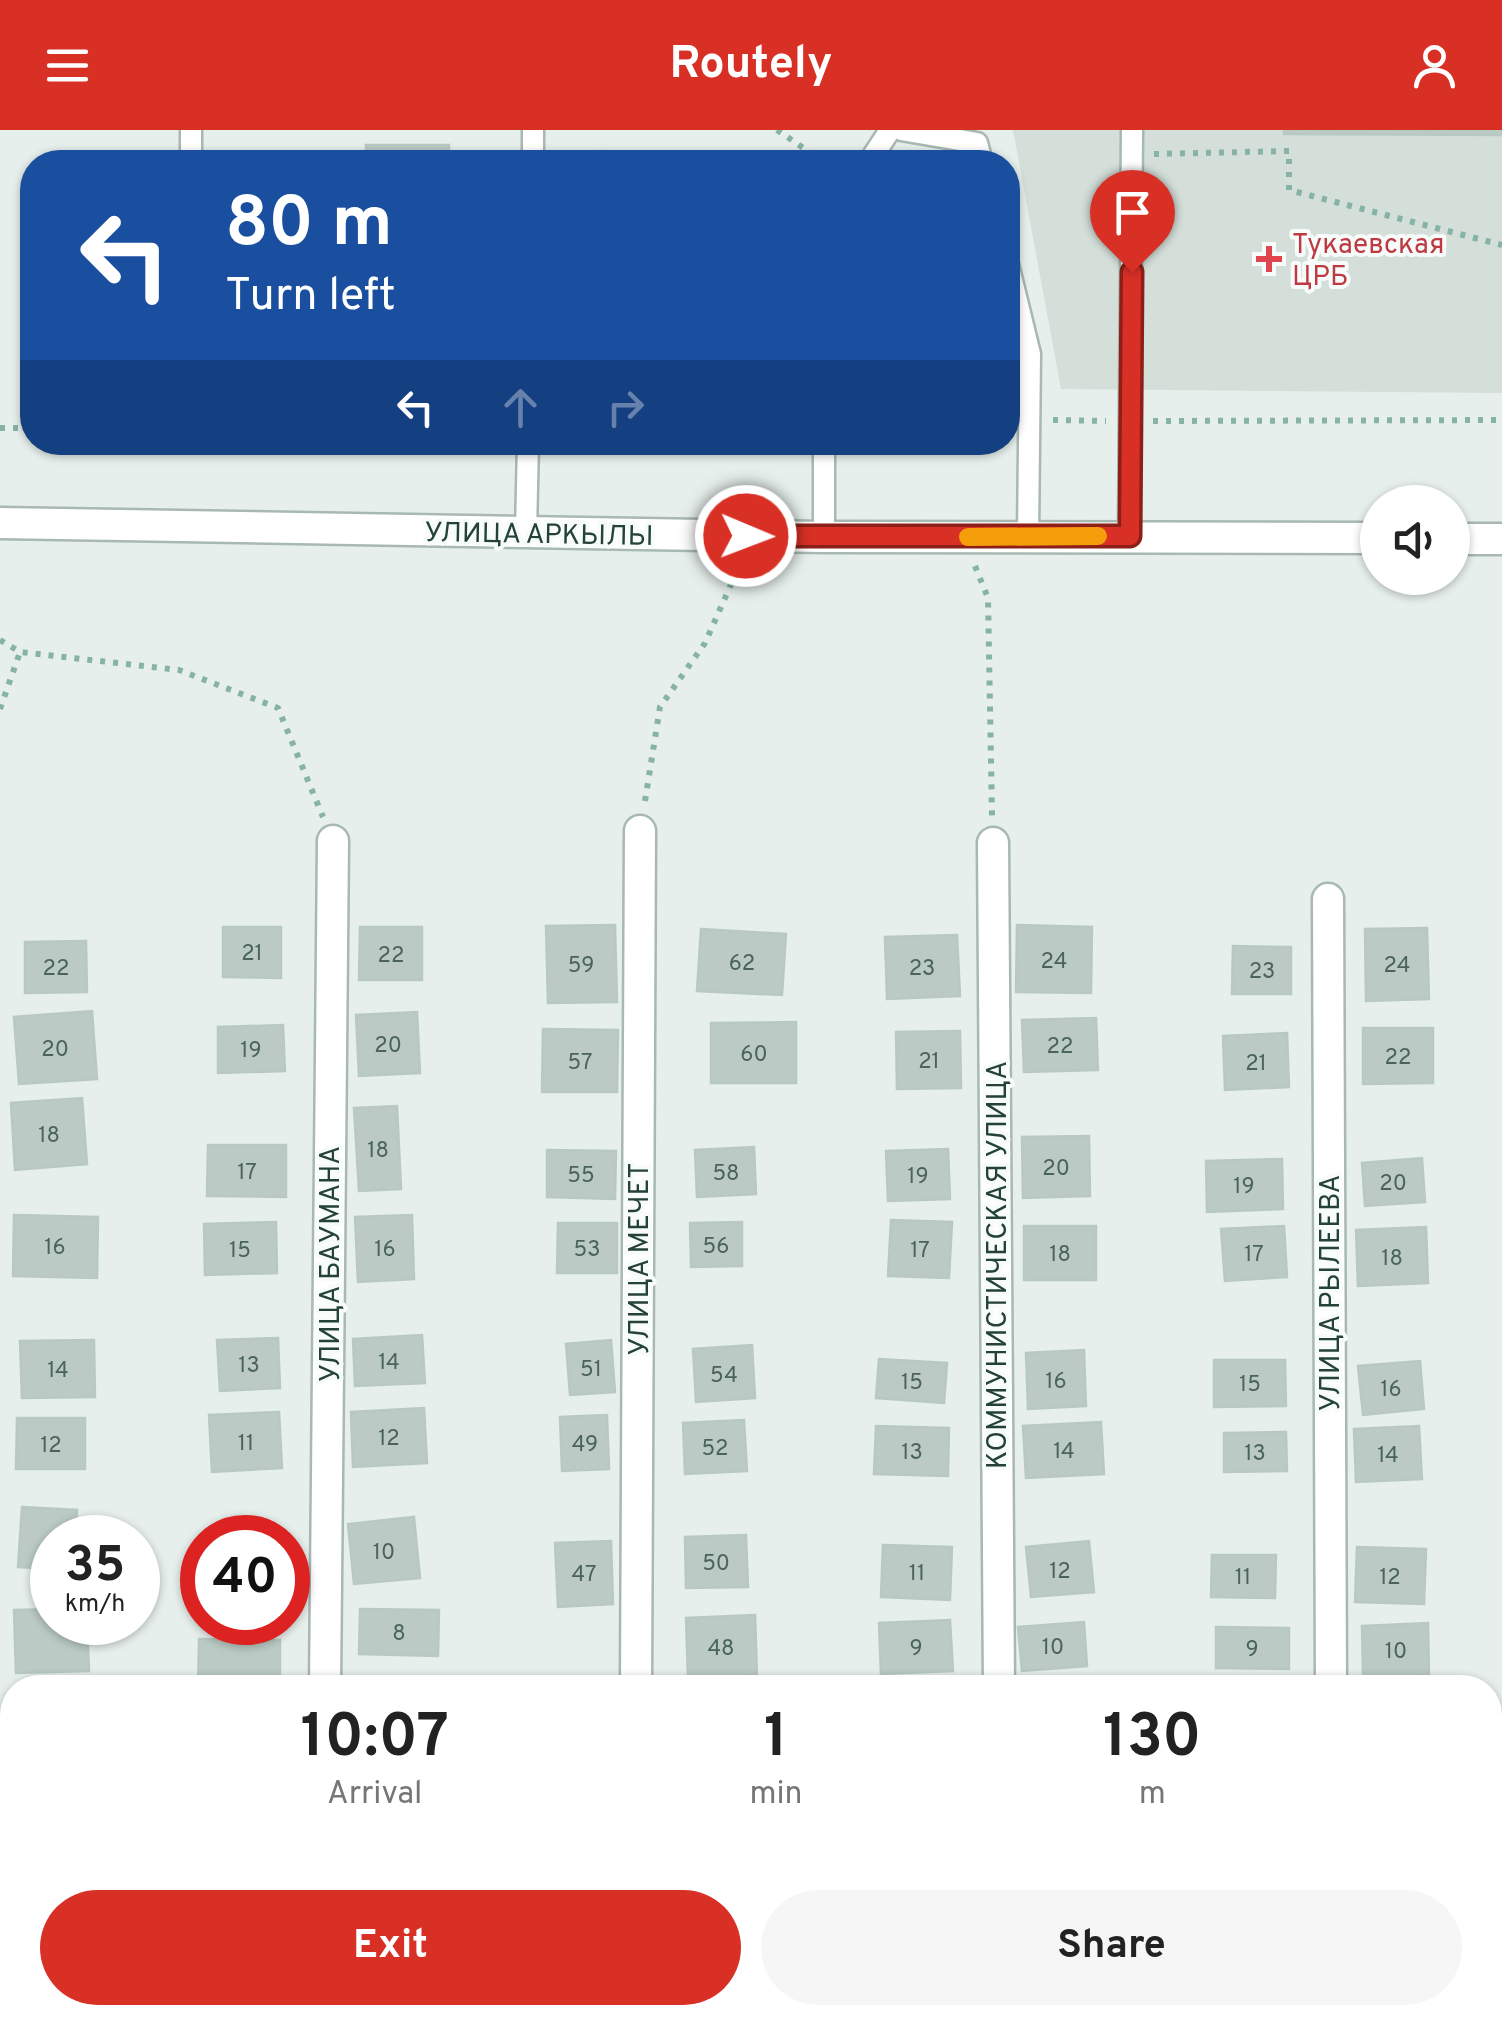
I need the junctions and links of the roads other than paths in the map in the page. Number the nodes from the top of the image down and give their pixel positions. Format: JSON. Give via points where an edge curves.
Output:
{"nodes":[{"id":1,"x":900,"y":130,"type":"edge"},
{"id":2,"x":1132,"y":130,"type":"edge"},
{"id":3,"x":979,"y":150,"type":"edge"},
{"id":4,"x":1020,"y":313,"type":"edge"},
{"id":5,"x":528,"y":455,"type":"edge"},
{"id":6,"x":824,"y":455,"type":"edge"},
{"id":7,"x":0,"y":523,"type":"edge"},
{"id":8,"x":526,"y":532,"type":"junction"},
{"id":9,"x":1028,"y":536,"type":"junction"},
{"id":10,"x":1130,"y":536,"type":"junction"},
{"id":11,"x":824,"y":537,"type":"junction"},
{"id":12,"x":1360,"y":538,"type":"edge"},
{"id":13,"x":1470,"y":539,"type":"edge"},
{"id":14,"x":1502,"y":540,"type":"edge"},
{"id":15,"x":640,"y":831,"type":"road end"},
{"id":16,"x":333,"y":841,"type":"road end"},
{"id":17,"x":993,"y":843,"type":"road end"},
{"id":18,"x":1328,"y":899,"type":"dead end"},
{"id":19,"x":326,"y":1675,"type":"edge"},
{"id":20,"x":636,"y":1675,"type":"edge"},
{"id":21,"x":999,"y":1675,"type":"edge"},
{"id":22,"x":1330,"y":1675,"type":"edge"}],
"edges":[{"from":1,"to":3,"type":"lane","via":[[977,143]]},
{"from":2,"to":10,"type":"lane"},
{"from":4,"to":9,"type":"lane","via":[[1030,354]]},
{"from":5,"to":8,"type":"lane"},
{"from":6,"to":11,"type":"lane"},
{"from":7,"to":8,"type":"street","name":"УЛИЦА АРКЫЛЫ"},
{"from":8,"to":11,"type":"street","name":"УЛИЦА АРКЫЛЫ"},
{"from":9,"to":10,"type":"street","name":"УЛИЦА АРКЫЛЫ"},
{"from":9,"to":11,"type":"street","name":"УЛИЦА АРКЫЛЫ"},
{"from":10,"to":12,"type":"street","name":"УЛИЦА АРКЫЛЫ"},
{"from":13,"to":14,"type":"street"},
{"from":15,"to":20,"type":"street","name":"УЛИЦА МЕЧЕТ"},
{"from":16,"to":19,"type":"street","name":"УЛИЦА БАУМАНА"},
{"from":17,"to":21,"type":"street","name":"КОММУНИСТИЧЕСКАЯ УЛИЦА"},
{"from":18,"to":22,"type":"street","name":"УЛИЦА РЫЛЕЕВА"}]}
